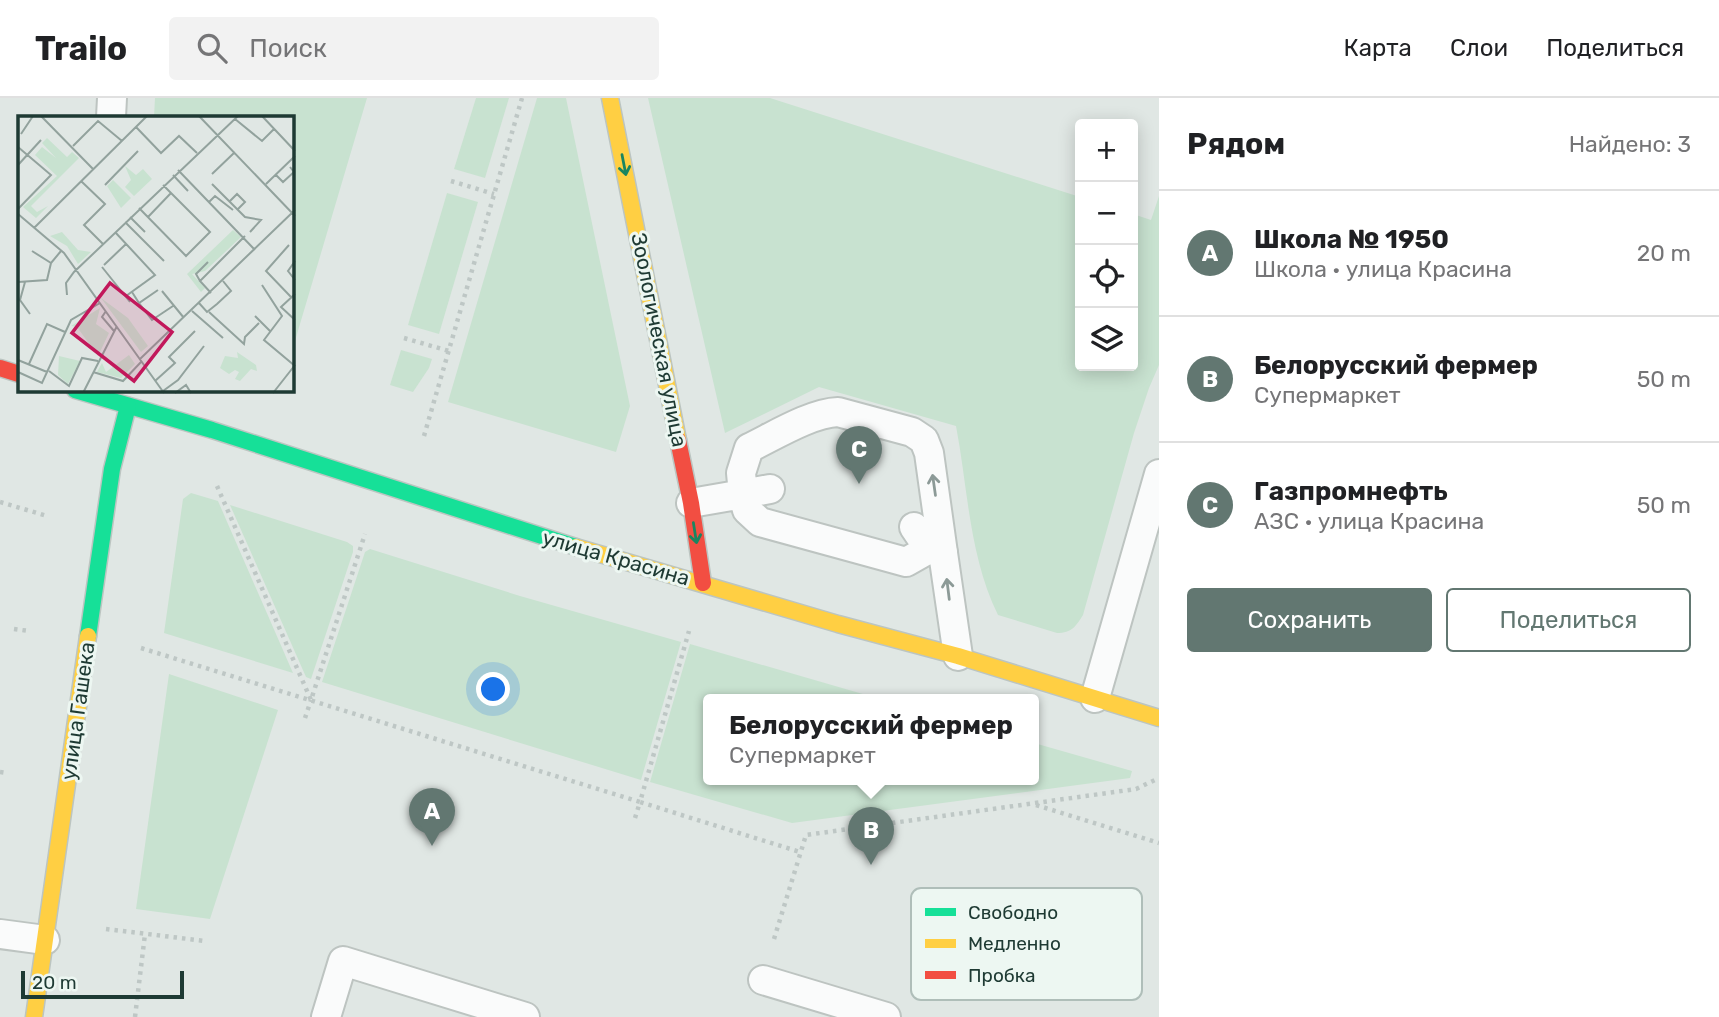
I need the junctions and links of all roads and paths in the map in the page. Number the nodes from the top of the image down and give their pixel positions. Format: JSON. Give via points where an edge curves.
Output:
{"nodes":[{"id":1,"x":112,"y":98,"type":"edge"},
{"id":2,"x":522,"y":98,"type":"edge"},
{"id":3,"x":610,"y":98,"type":"edge"},
{"id":4,"x":111,"y":116,"type":"edge"},
{"id":5,"x":451,"y":181,"type":"dead end"},
{"id":6,"x":494,"y":194,"type":"junction"},
{"id":7,"x":404,"y":338,"type":"dead end"},
{"id":8,"x":449,"y":351,"type":"junction"},
{"id":9,"x":0,"y":368,"type":"edge"},
{"id":10,"x":18,"y":374,"type":"edge"},
{"id":11,"x":87,"y":392,"type":"edge"},
{"id":12,"x":128,"y":406,"type":"junction"},
{"id":13,"x":424,"y":436,"type":"dead end"},
{"id":14,"x":1159,"y":474,"type":"edge"},
{"id":15,"x":217,"y":486,"type":"dead end"},
{"id":16,"x":756,"y":492,"type":"junction"},
{"id":17,"x":0,"y":502,"type":"edge"},
{"id":18,"x":691,"y":503,"type":"junction"},
{"id":19,"x":47,"y":516,"type":"dead end"},
{"id":20,"x":365,"y":534,"type":"dead end"},
{"id":21,"x":929,"y":543,"type":"junction"},
{"id":22,"x":703,"y":583,"type":"junction"},
{"id":23,"x":14,"y":629,"type":"dead end"},
{"id":24,"x":689,"y":630,"type":"dead end"},
{"id":25,"x":29,"y":631,"type":"dead end"},
{"id":26,"x":141,"y":648,"type":"dead end"},
{"id":27,"x":958,"y":656,"type":"junction"},
{"id":28,"x":1095,"y":698,"type":"junction"},
{"id":29,"x":311,"y":700,"type":"junction"},
{"id":30,"x":305,"y":718,"type":"dead end"},
{"id":31,"x":1159,"y":718,"type":"edge"},
{"id":32,"x":0,"y":772,"type":"edge"},
{"id":33,"x":8,"y":773,"type":"dead end"},
{"id":34,"x":1159,"y":778,"type":"edge"},
{"id":35,"x":640,"y":802,"type":"junction"},
{"id":36,"x":1032,"y":804,"type":"junction"},
{"id":37,"x":635,"y":818,"type":"dead end"},
{"id":38,"x":1159,"y":843,"type":"edge"},
{"id":39,"x":800,"y":852,"type":"junction"},
{"id":40,"x":106,"y":929,"type":"dead end"},
{"id":41,"x":0,"y":933,"type":"edge"},
{"id":42,"x":145,"y":934,"type":"junction"},
{"id":43,"x":45,"y":940,"type":"junction"},
{"id":44,"x":205,"y":941,"type":"dead end"},
{"id":45,"x":763,"y":979,"type":"joint"},
{"id":46,"x":869,"y":1015,"type":"edge"},
{"id":47,"x":34,"y":1017,"type":"edge"},
{"id":48,"x":135,"y":1017,"type":"edge"},
{"id":49,"x":326,"y":1017,"type":"edge"},
{"id":50,"x":525,"y":1017,"type":"edge"}],
"edges":[{"from":1,"to":4,"type":"lane"},
{"from":2,"to":6,"type":"path"},
{"from":3,"to":18,"type":"street","name":"Зоологическая улица","one_way":true},
{"from":5,"to":6,"type":"path"},
{"from":6,"to":8,"type":"path"},
{"from":7,"to":8,"type":"path"},
{"from":8,"to":13,"type":"path"},
{"from":9,"to":10,"type":"street"},
{"from":11,"to":12,"type":"street","name":"улица Красина"},
{"from":12,"to":22,"type":"street","name":"улица Красина"},
{"from":12,"to":43,"type":"street","name":"улица Гашека","via":[[112,469]]},
{"from":14,"to":28,"type":"lane"},
{"from":15,"to":29,"type":"path"},
{"from":16,"to":18,"type":"lane"},
{"from":16,"to":21,"type":"lane","via":[[747,510],[760,522],[906,562]]},
{"from":21,"to":16,"type":"lane","one_way":true,"via":[[929,453],[924,440],[912,432],[838,412],[813,417],[750,448],[741,473]]},
{"from":17,"to":19,"type":"path"},
{"from":18,"to":22,"type":"street","name":"Зоологическая улица","one_way":true},
{"from":20,"to":29,"type":"path"},
{"from":27,"to":21,"type":"lane","one_way":true},
{"from":22,"to":27,"type":"street","name":"улица Красина"},
{"from":23,"to":25,"type":"path"},
{"from":24,"to":35,"type":"path"},
{"from":26,"to":29,"type":"path"},
{"from":27,"to":28,"type":"street","name":"улица Красина"},
{"from":28,"to":31,"type":"street","name":"улица Красина"},
{"from":29,"to":30,"type":"path"},
{"from":29,"to":35,"type":"path"},
{"from":32,"to":33,"type":"path"},
{"from":34,"to":36,"type":"path","via":[[1136,789]]},
{"from":35,"to":37,"type":"path"},
{"from":35,"to":39,"type":"path"},
{"from":36,"to":38,"type":"path"},
{"from":36,"to":39,"type":"path","via":[[806,835]]},
{"from":39,"to":45,"type":"path"},
{"from":40,"to":42,"type":"path"},
{"from":41,"to":43,"type":"lane"},
{"from":42,"to":44,"type":"path"},
{"from":42,"to":48,"type":"path"},
{"from":43,"to":47,"type":"street","name":"улица Гашека"},
{"from":45,"to":46,"type":"lane"},
{"from":49,"to":50,"type":"lane","via":[[343,961]]}]}
